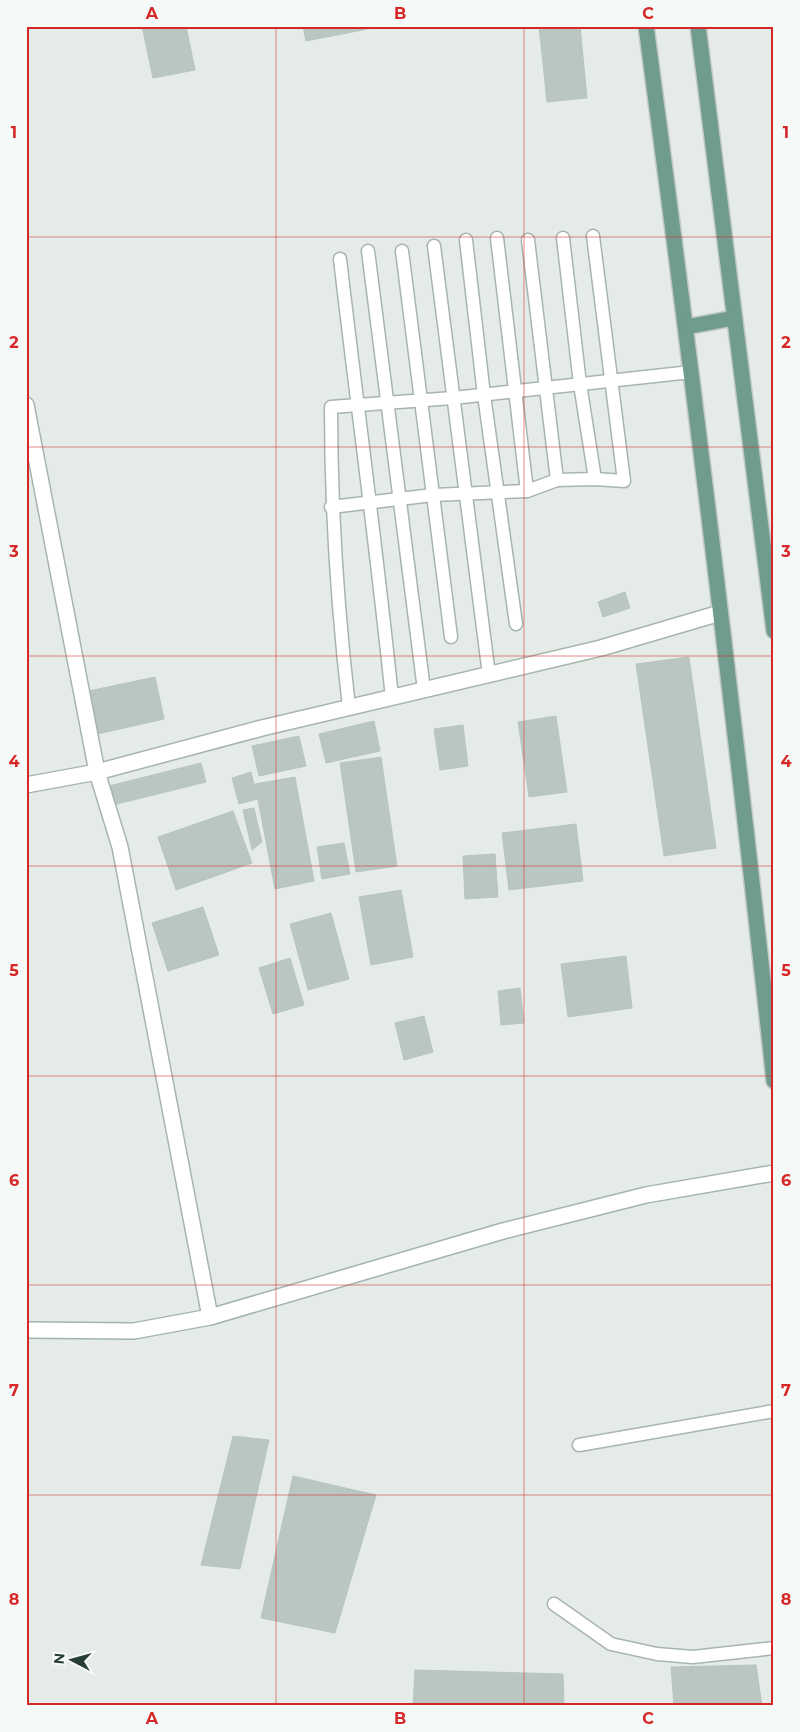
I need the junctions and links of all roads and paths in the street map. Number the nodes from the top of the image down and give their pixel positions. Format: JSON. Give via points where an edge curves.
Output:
{"nodes":[{"id":1,"x":646,"y":26,"type":"edge"},
{"id":2,"x":698,"y":26,"type":"edge"},
{"id":3,"x":593,"y":236,"type":"dead end"},
{"id":4,"x":497,"y":238,"type":"dead end"},
{"id":5,"x":563,"y":238,"type":"dead end"},
{"id":6,"x":466,"y":240,"type":"dead end"},
{"id":7,"x":528,"y":240,"type":"dead end"},
{"id":8,"x":434,"y":246,"type":"dead end"},
{"id":9,"x":368,"y":251,"type":"dead end"},
{"id":10,"x":402,"y":251,"type":"dead end"},
{"id":11,"x":340,"y":258,"type":"dead end"},
{"id":12,"x":734,"y":318,"type":"junction"},
{"id":13,"x":686,"y":327,"type":"junction"},
{"id":14,"x":691,"y":372,"type":"junction"},
{"id":15,"x":613,"y":381,"type":"junction"},
{"id":16,"x":580,"y":384,"type":"junction"},
{"id":17,"x":546,"y":388,"type":"junction"},
{"id":18,"x":516,"y":392,"type":"junction"},
{"id":19,"x":484,"y":395,"type":"junction"},
{"id":20,"x":453,"y":398,"type":"junction"},
{"id":21,"x":422,"y":401,"type":"junction"},
{"id":22,"x":387,"y":403,"type":"junction"},
{"id":23,"x":357,"y":405,"type":"junction"},
{"id":24,"x":26,"y":406,"type":"edge"},
{"id":25,"x":595,"y":479,"type":"junction"},
{"id":26,"x":558,"y":480,"type":"junction"},
{"id":27,"x":527,"y":491,"type":"junction"},
{"id":28,"x":498,"y":492,"type":"junction"},
{"id":29,"x":465,"y":494,"type":"junction"},
{"id":30,"x":433,"y":495,"type":"junction"},
{"id":31,"x":400,"y":499,"type":"junction"},
{"id":32,"x":371,"y":502,"type":"junction"},
{"id":33,"x":331,"y":506,"type":"junction"},
{"id":34,"x":720,"y":612,"type":"junction"},
{"id":35,"x":516,"y":624,"type":"dead end"},
{"id":36,"x":774,"y":631,"type":"edge"},
{"id":37,"x":451,"y":637,"type":"dead end"},
{"id":38,"x":488,"y":675,"type":"junction"},
{"id":39,"x":424,"y":690,"type":"junction"},
{"id":40,"x":392,"y":698,"type":"junction"},
{"id":41,"x":349,"y":707,"type":"junction"},
{"id":42,"x":97,"y":772,"type":"junction"},
{"id":43,"x":26,"y":784,"type":"edge"},
{"id":44,"x":774,"y":1080,"type":"edge"},
{"id":45,"x":774,"y":1173,"type":"edge"},
{"id":46,"x":210,"y":1317,"type":"junction"},
{"id":47,"x":26,"y":1330,"type":"edge"},
{"id":48,"x":774,"y":1411,"type":"edge"},
{"id":49,"x":579,"y":1445,"type":"dead end"},
{"id":50,"x":554,"y":1604,"type":"dead end"},
{"id":51,"x":774,"y":1648,"type":"edge"}],
"edges":[{"from":1,"to":13,"type":"main road"},
{"from":2,"to":12,"type":"main road"},
{"from":3,"to":15,"type":"lane"},
{"from":4,"to":18,"type":"lane"},
{"from":5,"to":16,"type":"lane"},
{"from":6,"to":19,"type":"lane"},
{"from":7,"to":17,"type":"lane"},
{"from":8,"to":20,"type":"lane"},
{"from":9,"to":22,"type":"lane"},
{"from":10,"to":21,"type":"lane"},
{"from":11,"to":23,"type":"lane"},
{"from":12,"to":13,"type":"main road"},
{"from":12,"to":36,"type":"main road"},
{"from":13,"to":14,"type":"main road"},
{"from":14,"to":15,"type":"lane"},
{"from":14,"to":34,"type":"main road"},
{"from":15,"to":16,"type":"lane"},
{"from":15,"to":25,"type":"lane","via":[[624,481]]},
{"from":16,"to":17,"type":"lane"},
{"from":16,"to":25,"type":"lane"},
{"from":17,"to":18,"type":"lane"},
{"from":17,"to":26,"type":"lane"},
{"from":18,"to":19,"type":"lane"},
{"from":18,"to":27,"type":"lane"},
{"from":19,"to":20,"type":"lane"},
{"from":19,"to":28,"type":"lane"},
{"from":20,"to":21,"type":"lane"},
{"from":20,"to":29,"type":"lane"},
{"from":21,"to":22,"type":"lane"},
{"from":21,"to":30,"type":"lane"},
{"from":22,"to":23,"type":"lane"},
{"from":22,"to":31,"type":"lane"},
{"from":23,"to":32,"type":"lane"},
{"from":23,"to":33,"type":"lane","via":[[331,407]]},
{"from":24,"to":42,"type":"street"},
{"from":25,"to":26,"type":"lane"},
{"from":26,"to":27,"type":"lane"},
{"from":27,"to":28,"type":"lane"},
{"from":28,"to":29,"type":"lane"},
{"from":28,"to":35,"type":"lane"},
{"from":29,"to":30,"type":"lane"},
{"from":29,"to":38,"type":"lane"},
{"from":30,"to":31,"type":"lane"},
{"from":30,"to":37,"type":"lane"},
{"from":31,"to":32,"type":"lane"},
{"from":31,"to":39,"type":"lane"},
{"from":32,"to":33,"type":"lane"},
{"from":32,"to":40,"type":"lane"},
{"from":33,"to":41,"type":"lane"},
{"from":34,"to":38,"type":"street","via":[[601,648]]},
{"from":34,"to":44,"type":"main road"},
{"from":38,"to":39,"type":"street"},
{"from":39,"to":40,"type":"street"},
{"from":40,"to":41,"type":"street"},
{"from":41,"to":42,"type":"street"},
{"from":42,"to":43,"type":"street"},
{"from":42,"to":46,"type":"street","via":[[120,847]]},
{"from":45,"to":46,"type":"street","via":[[646,1195],[513,1229]]},
{"from":46,"to":47,"type":"street","via":[[134,1331]]},
{"from":48,"to":49,"type":"lane"},
{"from":50,"to":51,"type":"lane","via":[[611,1644],[657,1654],[693,1657]]}]}
